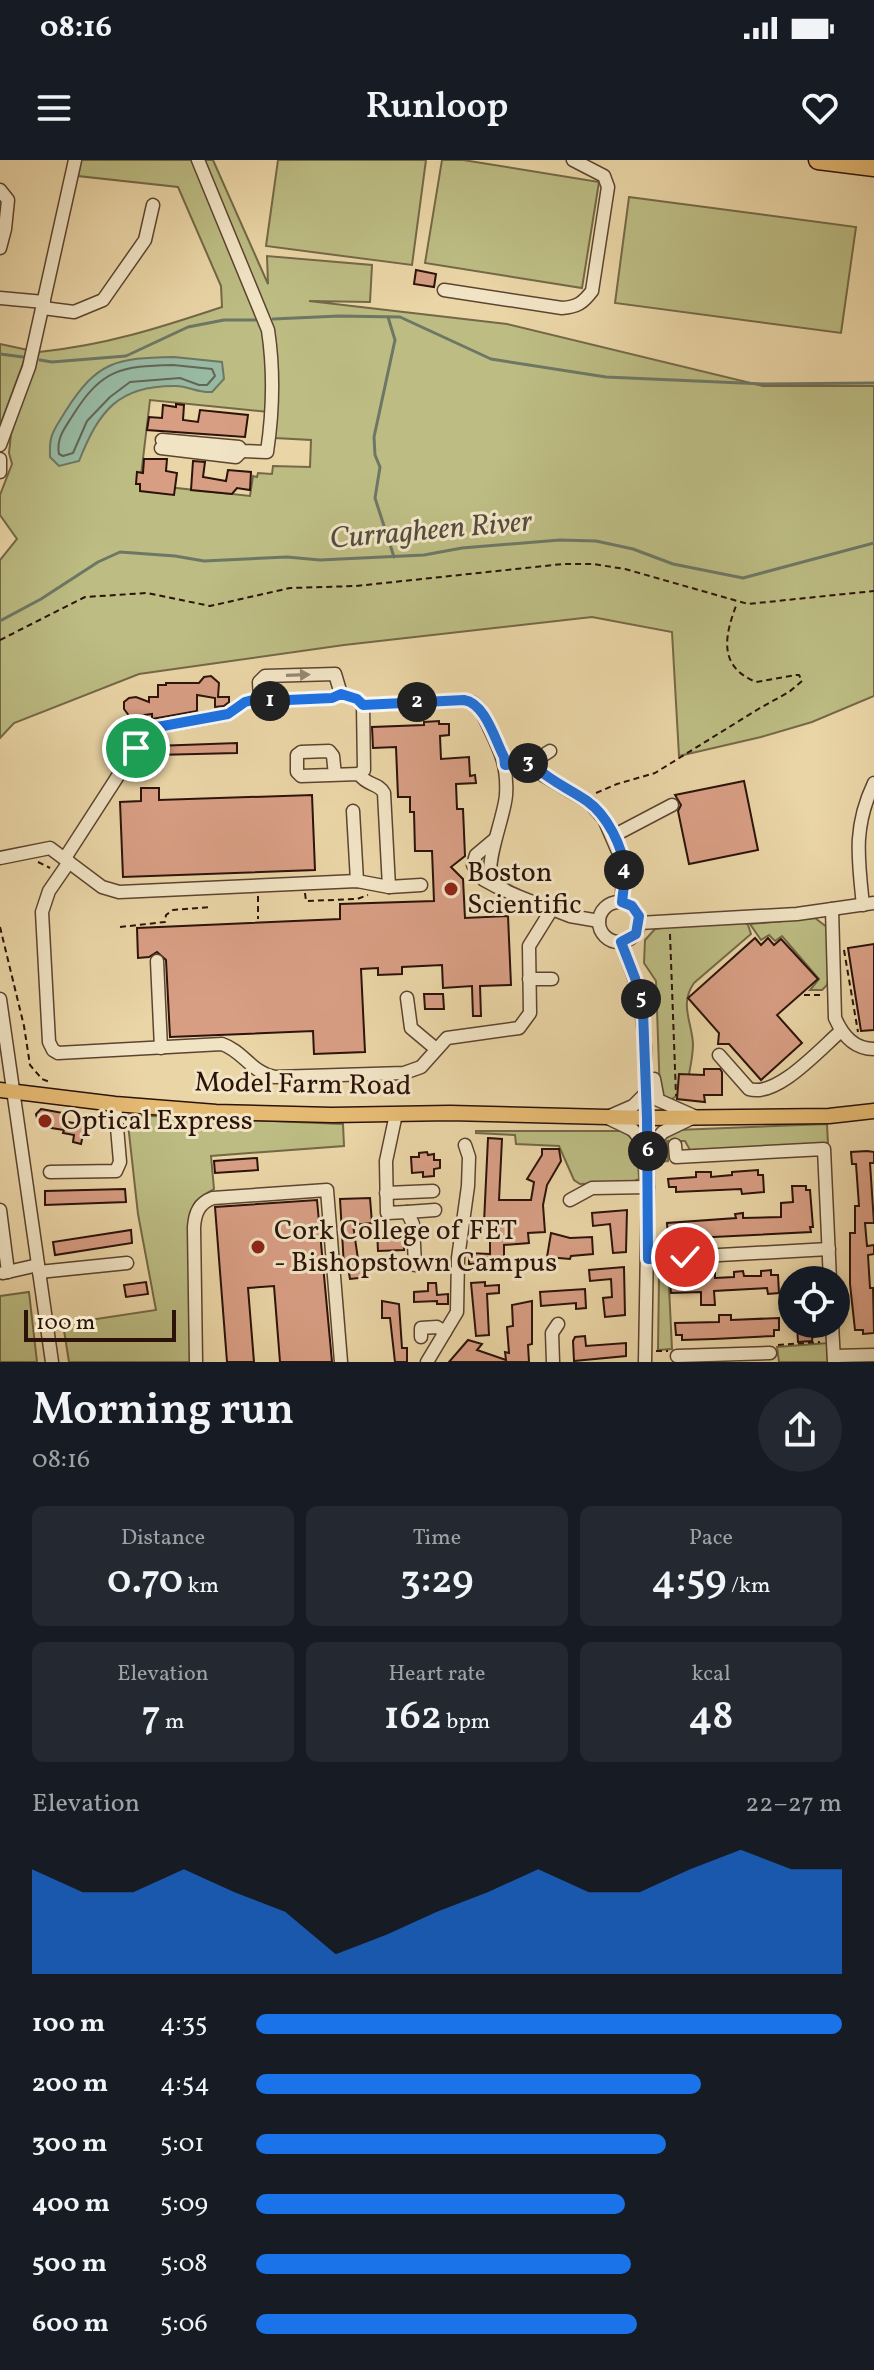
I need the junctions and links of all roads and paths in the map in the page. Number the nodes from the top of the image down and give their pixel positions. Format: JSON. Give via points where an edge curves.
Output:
{"nodes":[{"id":1,"x":75,"y":160,"type":"edge"},
{"id":2,"x":198,"y":160,"type":"edge"},
{"id":3,"x":573,"y":160,"type":"edge"},
{"id":4,"x":818,"y":160,"type":"edge"},
{"id":5,"x":874,"y":167,"type":"edge"},
{"id":6,"x":0,"y":190,"type":"edge"},
{"id":7,"x":153,"y":205,"type":"dead end"},
{"id":8,"x":0,"y":248,"type":"edge"},
{"id":9,"x":444,"y":290,"type":"dead end"},
{"id":10,"x":0,"y":298,"type":"edge"},
{"id":11,"x":44,"y":305,"type":"junction"},
{"id":12,"x":161,"y":444,"type":"dead end"},
{"id":13,"x":0,"y":445,"type":"edge"},
{"id":14,"x":0,"y":459,"type":"edge"},
{"id":15,"x":0,"y":472,"type":"edge"},
{"id":16,"x":874,"y":591,"type":"edge"},
{"id":17,"x":738,"y":601,"type":"junction"},
{"id":18,"x":0,"y":640,"type":"edge"},
{"id":19,"x":341,"y":694,"type":"junction"},
{"id":20,"x":260,"y":698,"type":"junction"},
{"id":21,"x":363,"y":705,"type":"junction"},
{"id":22,"x":550,"y":751,"type":"dead end"},
{"id":23,"x":531,"y":763,"type":"junction"},
{"id":24,"x":505,"y":765,"type":"junction"},
{"id":25,"x":359,"y":774,"type":"junction"},
{"id":26,"x":335,"y":775,"type":"dead end"},
{"id":27,"x":874,"y":783,"type":"edge"},
{"id":28,"x":593,"y":798,"type":"dead end"},
{"id":29,"x":672,"y":805,"type":"dead end"},
{"id":30,"x":353,"y":811,"type":"dead end"},
{"id":31,"x":499,"y":834,"type":"junction"},
{"id":32,"x":613,"y":836,"type":"junction"},
{"id":33,"x":0,"y":858,"type":"edge"},
{"id":34,"x":67,"y":860,"type":"junction"},
{"id":35,"x":37,"y":861,"type":"dead end"},
{"id":36,"x":60,"y":874,"type":"junction"},
{"id":37,"x":357,"y":881,"type":"junction"},
{"id":38,"x":305,"y":884,"type":"junction"},
{"id":39,"x":421,"y":885,"type":"dead end"},
{"id":40,"x":257,"y":886,"type":"junction"},
{"id":41,"x":385,"y":886,"type":"junction"},
{"id":42,"x":500,"y":888,"type":"junction"},
{"id":43,"x":622,"y":902,"type":"junction"},
{"id":44,"x":868,"y":904,"type":"edge"},
{"id":45,"x":211,"y":907,"type":"dead end"},
{"id":46,"x":552,"y":909,"type":"junction"},
{"id":47,"x":832,"y":909,"type":"junction"},
{"id":48,"x":258,"y":919,"type":"dead end"},
{"id":49,"x":670,"y":920,"type":"junction"},
{"id":50,"x":599,"y":921,"type":"junction"},
{"id":51,"x":639,"y":923,"type":"junction"},
{"id":52,"x":0,"y":927,"type":"edge"},
{"id":53,"x":120,"y":927,"type":"dead end"},
{"id":54,"x":621,"y":942,"type":"junction"},
{"id":55,"x":835,"y":951,"type":"junction"},
{"id":56,"x":157,"y":961,"type":"dead end"},
{"id":57,"x":529,"y":979,"type":"junction"},
{"id":58,"x":552,"y":979,"type":"dead end"},
{"id":59,"x":804,"y":995,"type":"dead end"},
{"id":60,"x":833,"y":995,"type":"junction"},
{"id":61,"x":407,"y":998,"type":"dead end"},
{"id":62,"x":0,"y":999,"type":"edge"},
{"id":63,"x":841,"y":1031,"type":"junction"},
{"id":64,"x":854,"y":1044,"type":"junction"},
{"id":65,"x":645,"y":1047,"type":"junction"},
{"id":66,"x":161,"y":1048,"type":"junction"},
{"id":67,"x":436,"y":1049,"type":"junction"},
{"id":68,"x":874,"y":1049,"type":"edge"},
{"id":69,"x":719,"y":1055,"type":"dead end"},
{"id":70,"x":50,"y":1082,"type":"dead end"},
{"id":71,"x":7,"y":1091,"type":"edge"},
{"id":72,"x":646,"y":1093,"type":"junction"},
{"id":73,"x":115,"y":1104,"type":"junction"},
{"id":74,"x":676,"y":1105,"type":"dead end"},
{"id":75,"x":874,"y":1111,"type":"edge"},
{"id":76,"x":396,"y":1114,"type":"junction"},
{"id":77,"x":607,"y":1117,"type":"junction"},
{"id":78,"x":697,"y":1117,"type":"junction"},
{"id":79,"x":647,"y":1118,"type":"junction"},
{"id":80,"x":465,"y":1145,"type":"dead end"},
{"id":81,"x":675,"y":1145,"type":"dead end"},
{"id":82,"x":648,"y":1149,"type":"junction"},
{"id":83,"x":50,"y":1172,"type":"dead end"},
{"id":84,"x":648,"y":1187,"type":"junction"},
{"id":85,"x":433,"y":1191,"type":"dead end"},
{"id":86,"x":386,"y":1193,"type":"junction"},
{"id":87,"x":570,"y":1200,"type":"dead end"},
{"id":88,"x":0,"y":1210,"type":"edge"},
{"id":89,"x":435,"y":1210,"type":"dead end"},
{"id":90,"x":407,"y":1212,"type":"junction"},
{"id":91,"x":829,"y":1249,"type":"junction"},
{"id":92,"x":648,"y":1259,"type":"junction"},
{"id":93,"x":127,"y":1263,"type":"dead end"},
{"id":94,"x":415,"y":1265,"type":"dead end"},
{"id":95,"x":830,"y":1266,"type":"edge"},
{"id":96,"x":38,"y":1268,"type":"junction"},
{"id":97,"x":4,"y":1273,"type":"edge"},
{"id":98,"x":558,"y":1324,"type":"dead end"},
{"id":99,"x":445,"y":1332,"type":"junction"},
{"id":100,"x":421,"y":1337,"type":"dead end"},
{"id":101,"x":833,"y":1338,"type":"edge"},
{"id":102,"x":770,"y":1353,"type":"dead end"},
{"id":103,"x":874,"y":1355,"type":"edge"},
{"id":104,"x":677,"y":1356,"type":"dead end"},
{"id":105,"x":698,"y":1359,"type":"edge"},
{"id":106,"x":834,"y":1359,"type":"edge"},
{"id":107,"x":52,"y":1362,"type":"edge"},
{"id":108,"x":196,"y":1362,"type":"edge"},
{"id":109,"x":341,"y":1362,"type":"edge"},
{"id":110,"x":427,"y":1362,"type":"edge"},
{"id":111,"x":553,"y":1362,"type":"edge"},
{"id":112,"x":645,"y":1362,"type":"edge"}],
"edges":[{"from":1,"to":11,"type":"street"},
{"from":2,"to":12,"type":"street","via":[[268,330],[271,427],[267,452]]},
{"from":3,"to":9,"type":"street","via":[[604,176],[608,187],[592,291],[584,302],[562,308]]},
{"from":4,"to":5,"type":"highway"},
{"from":6,"to":8,"type":"street","via":[[8,200]]},
{"from":7,"to":11,"type":"street","via":[[145,240],[103,300],[74,312]]},
{"from":10,"to":11,"type":"street"},
{"from":11,"to":13,"type":"street","via":[[29,367]]},
{"from":14,"to":15,"type":"street"},
{"from":16,"to":17,"type":"path","via":[[756,604]]},
{"from":17,"to":18,"type":"path","via":[[625,569],[563,564],[290,588],[210,606],[147,593],[85,597]]},
{"from":17,"to":28,"type":"path","via":[[727,641],[728,657],[737,670],[756,682],[796,675],[802,681],[655,773],[617,784]]},
{"from":19,"to":20,"type":"street"},
{"from":20,"to":19,"type":"street","one_way":true,"via":[[259,682],[265,676],[332,673]]},
{"from":19,"to":21,"type":"street"},
{"from":20,"to":34,"type":"street","via":[[228,714],[148,730]]},
{"from":21,"to":24,"type":"street","via":[[471,701],[479,707]]},
{"from":21,"to":25,"type":"street","via":[[364,770]]},
{"from":22,"to":23,"type":"street"},
{"from":23,"to":24,"type":"street"},
{"from":23,"to":32,"type":"street","via":[[590,803]]},
{"from":24,"to":31,"type":"street"},
{"from":25,"to":26,"type":"street"},
{"from":25,"to":41,"type":"street","via":[[384,793]]},
{"from":27,"to":44,"type":"street","via":[[860,820],[858,853]]},
{"from":29,"to":32,"type":"street"},
{"from":30,"to":37,"type":"street"},
{"from":31,"to":42,"type":"street","via":[[491,874]]},
{"from":31,"to":42,"type":"street","via":[[476,855],[473,865],[484,880]]},
{"from":32,"to":43,"type":"street","via":[[625,873]]},
{"from":33,"to":34,"type":"street","via":[[50,848]]},
{"from":34,"to":36,"type":"street"},
{"from":34,"to":40,"type":"street","via":[[110,891]]},
{"from":35,"to":36,"type":"path"},
{"from":36,"to":66,"type":"street","via":[[42,912],[51,1047],[58,1053]]},
{"from":37,"to":38,"type":"street"},
{"from":37,"to":41,"type":"street"},
{"from":38,"to":40,"type":"street"},
{"from":38,"to":41,"type":"path","via":[[306,901],[317,902],[357,899]]},
{"from":39,"to":41,"type":"street"},
{"from":40,"to":48,"type":"path"},
{"from":42,"to":46,"type":"street"},
{"from":43,"to":50,"type":"street","via":[[608,905]]},
{"from":43,"to":51,"type":"street","via":[[636,911]]},
{"from":44,"to":47,"type":"street"},
{"from":45,"to":53,"type":"path","via":[[173,910],[165,922]]},
{"from":46,"to":50,"type":"street"},
{"from":46,"to":57,"type":"street","via":[[529,946]]},
{"from":47,"to":49,"type":"street"},
{"from":47,"to":55,"type":"street"},
{"from":49,"to":51,"type":"street"},
{"from":49,"to":74,"type":"path"},
{"from":50,"to":54,"type":"street","via":[[603,934]]},
{"from":51,"to":54,"type":"street","via":[[632,938]]},
{"from":52,"to":70,"type":"path","via":[[30,1065]]},
{"from":54,"to":65,"type":"street","via":[[640,994]]},
{"from":55,"to":60,"type":"street"},
{"from":55,"to":64,"type":"path","via":[[845,949],[859,1035]]},
{"from":56,"to":66,"type":"street"},
{"from":57,"to":58,"type":"street"},
{"from":57,"to":67,"type":"street","via":[[530,1013],[519,1028],[457,1035]]},
{"from":59,"to":60,"type":"path"},
{"from":60,"to":63,"type":"street"},
{"from":61,"to":67,"type":"street","via":[[411,1028]]},
{"from":62,"to":71,"type":"street"},
{"from":63,"to":64,"type":"street"},
{"from":63,"to":69,"type":"street","via":[[778,1085],[762,1091],[749,1089]]},
{"from":64,"to":68,"type":"street"},
{"from":65,"to":72,"type":"street"},
{"from":65,"to":78,"type":"street","via":[[651,1054],[655,1096]]},
{"from":66,"to":67,"type":"street","via":[[222,1044],[275,1077],[404,1073],[421,1067]]},
{"from":71,"to":73,"type":"main road","name":"Model Farm Road"},
{"from":71,"to":96,"type":"street"},
{"from":72,"to":77,"type":"street","via":[[633,1106]]},
{"from":72,"to":79,"type":"street"},
{"from":73,"to":76,"type":"main road","name":"Model Farm Road","via":[[216,1112]]},
{"from":73,"to":83,"type":"street","via":[[120,1162],[116,1171]]},
{"from":75,"to":78,"type":"main road","name":"Model Farm Road"},
{"from":76,"to":77,"type":"main road","name":"Model Farm Road"},
{"from":76,"to":86,"type":"street","via":[[386,1161]]},
{"from":77,"to":79,"type":"main road","name":"Model Farm Road"},
{"from":77,"to":82,"type":"street","via":[[633,1130]]},
{"from":78,"to":79,"type":"main road","name":"Model Farm Road"},
{"from":78,"to":82,"type":"street","via":[[663,1132]]},
{"from":79,"to":82,"type":"street"},
{"from":80,"to":99,"type":"street","via":[[468,1186],[458,1303]]},
{"from":81,"to":91,"type":"street","via":[[676,1157],[824,1149]]},
{"from":82,"to":84,"type":"street"},
{"from":84,"to":87,"type":"street","via":[[592,1188]]},
{"from":84,"to":92,"type":"street"},
{"from":85,"to":86,"type":"street"},
{"from":86,"to":90,"type":"street","via":[[387,1213]]},
{"from":88,"to":97,"type":"street"},
{"from":89,"to":90,"type":"street"},
{"from":90,"to":94,"type":"street","via":[[413,1224]]},
{"from":91,"to":92,"type":"street"},
{"from":91,"to":95,"type":"street"},
{"from":92,"to":112,"type":"street"},
{"from":93,"to":96,"type":"street"},
{"from":96,"to":97,"type":"street"},
{"from":96,"to":107,"type":"street"},
{"from":98,"to":111,"type":"street","via":[[552,1333]]},
{"from":99,"to":100,"type":"street","via":[[421,1328]]},
{"from":99,"to":110,"type":"street"},
{"from":101,"to":106,"type":"street"},
{"from":102,"to":105,"type":"street"},
{"from":103,"to":106,"type":"street"},
{"from":104,"to":105,"type":"street"},
{"from":108,"to":109,"type":"street","via":[[194,1227],[200,1206],[213,1198],[327,1190]]}]}
